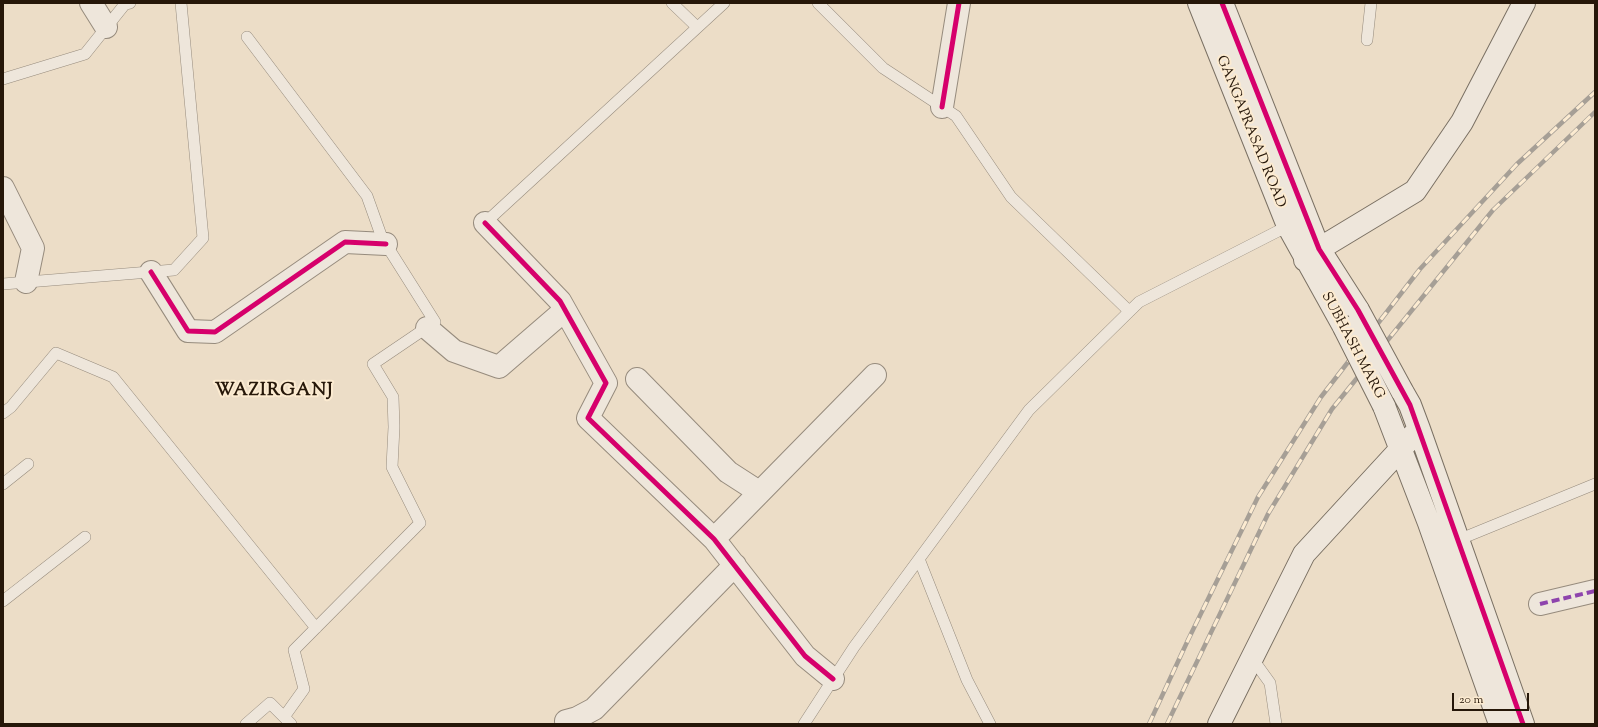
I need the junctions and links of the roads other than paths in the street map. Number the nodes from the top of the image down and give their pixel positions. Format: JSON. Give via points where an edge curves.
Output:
{"nodes":[{"id":1,"x":91,"y":3,"type":"edge"},
{"id":2,"x":130,"y":3,"type":"edge"},
{"id":3,"x":182,"y":3,"type":"edge"},
{"id":4,"x":672,"y":3,"type":"edge"},
{"id":5,"x":724,"y":3,"type":"edge"},
{"id":6,"x":818,"y":3,"type":"edge"},
{"id":7,"x":959,"y":3,"type":"edge"},
{"id":8,"x":1198,"y":3,"type":"edge"},
{"id":9,"x":1222,"y":3,"type":"edge"},
{"id":10,"x":1371,"y":3,"type":"edge"},
{"id":11,"x":1524,"y":3,"type":"edge"},
{"id":12,"x":106,"y":27,"type":"junction"},
{"id":13,"x":697,"y":27,"type":"junction"},
{"id":14,"x":247,"y":37,"type":"dead end"},
{"id":15,"x":1367,"y":40,"type":"dead end"},
{"id":16,"x":3,"y":79,"type":"edge"},
{"id":17,"x":942,"y":107,"type":"junction"},
{"id":18,"x":3,"y":188,"type":"edge"},
{"id":19,"x":485,"y":223,"type":"joint"},
{"id":20,"x":1288,"y":226,"type":"junction"},
{"id":21,"x":386,"y":244,"type":"junction"},
{"id":22,"x":1312,"y":254,"type":"junction"},
{"id":23,"x":151,"y":272,"type":"junction"},
{"id":24,"x":26,"y":282,"type":"junction"},
{"id":25,"x":3,"y":284,"type":"edge"},
{"id":26,"x":565,"y":310,"type":"junction"},
{"id":27,"x":1129,"y":311,"type":"junction"},
{"id":28,"x":426,"y":328,"type":"junction"},
{"id":29,"x":875,"y":374,"type":"dead end"},
{"id":30,"x":637,"y":379,"type":"dead end"},
{"id":31,"x":3,"y":413,"type":"edge"},
{"id":32,"x":1419,"y":429,"type":"junction"},
{"id":33,"x":1400,"y":449,"type":"junction"},
{"id":34,"x":28,"y":464,"type":"dead end"},
{"id":35,"x":3,"y":484,"type":"edge"},
{"id":36,"x":1595,"y":484,"type":"edge"},
{"id":37,"x":759,"y":492,"type":"junction"},
{"id":38,"x":85,"y":537,"type":"dead end"},
{"id":39,"x":714,"y":539,"type":"junction"},
{"id":40,"x":1458,"y":540,"type":"junction"},
{"id":41,"x":920,"y":559,"type":"junction"},
{"id":42,"x":735,"y":565,"type":"junction"},
{"id":43,"x":1595,"y":591,"type":"edge"},
{"id":44,"x":3,"y":601,"type":"edge"},
{"id":45,"x":1540,"y":604,"type":"dead end"},
{"id":46,"x":316,"y":628,"type":"junction"},
{"id":47,"x":1252,"y":658,"type":"junction"},
{"id":48,"x":833,"y":679,"type":"junction"},
{"id":49,"x":287,"y":720,"type":"edge"},
{"id":50,"x":566,"y":721,"type":"dead end"},
{"id":51,"x":246,"y":724,"type":"edge"},
{"id":52,"x":804,"y":724,"type":"edge"},
{"id":53,"x":990,"y":724,"type":"edge"},
{"id":54,"x":1219,"y":724,"type":"edge"},
{"id":55,"x":1276,"y":724,"type":"edge"},
{"id":56,"x":1500,"y":724,"type":"edge"},
{"id":57,"x":1523,"y":724,"type":"edge"}],
"edges":[{"from":1,"to":12,"type":"street"},
{"from":2,"to":12,"type":"lane","via":[[125,4]]},
{"from":3,"to":23,"type":"lane","via":[[203,238],[174,270]]},
{"from":4,"to":13,"type":"lane"},
{"from":5,"to":13,"type":"lane"},
{"from":6,"to":17,"type":"lane","via":[[883,68]]},
{"from":7,"to":17,"type":"street"},
{"from":8,"to":20,"type":"street","name":"GANGAPRASAD ROAD"},
{"from":9,"to":22,"type":"street"},
{"from":10,"to":15,"type":"lane"},
{"from":11,"to":22,"type":"street","via":[[1462,122],[1415,191]]},
{"from":12,"to":16,"type":"lane","via":[[85,54]]},
{"from":13,"to":19,"type":"lane"},
{"from":14,"to":21,"type":"lane","via":[[367,196]]},
{"from":17,"to":27,"type":"lane","via":[[956,116],[1011,197]]},
{"from":18,"to":24,"type":"street","via":[[33,248]]},
{"from":19,"to":26,"type":"street","via":[[560,301]]},
{"from":20,"to":22,"type":"street","name":"GANGAPRASAD ROAD"},
{"from":20,"to":27,"type":"lane","via":[[1139,302]]},
{"from":21,"to":23,"type":"street","via":[[345,242],[216,332],[188,331]]},
{"from":21,"to":28,"type":"lane","via":[[435,322]]},
{"from":22,"to":32,"type":"street","bridge":true,"via":[[1358,310],[1410,405]]},
{"from":22,"to":33,"type":"street","name":"SUBHASH MARG","bridge":true,"via":[[1344,327],[1384,406]]},
{"from":23,"to":24,"type":"lane"},
{"from":24,"to":25,"type":"lane"},
{"from":26,"to":28,"type":"street","via":[[499,367],[454,351]]},
{"from":26,"to":39,"type":"street","via":[[606,383],[588,418]]},
{"from":27,"to":41,"type":"lane","via":[[1029,410]]},
{"from":28,"to":46,"type":"lane","via":[[373,364],[393,397],[392,467],[420,523]]},
{"from":29,"to":37,"type":"street"},
{"from":30,"to":37,"type":"street","via":[[728,472]]},
{"from":31,"to":46,"type":"lane","via":[[11,407],[56,353],[113,377]]},
{"from":32,"to":33,"type":"street"},
{"from":32,"to":40,"type":"street"},
{"from":33,"to":47,"type":"street","via":[[1304,554]]},
{"from":33,"to":56,"type":"street","name":"SUBHASH MARG"},
{"from":34,"to":35,"type":"lane"},
{"from":36,"to":40,"type":"lane"},
{"from":37,"to":39,"type":"street"},
{"from":38,"to":44,"type":"lane"},
{"from":39,"to":42,"type":"street"},
{"from":40,"to":57,"type":"street"},
{"from":41,"to":48,"type":"lane"},
{"from":41,"to":53,"type":"lane","via":[[967,680]]},
{"from":42,"to":48,"type":"street","via":[[805,656]]},
{"from":42,"to":50,"type":"street","via":[[594,709]]},
{"from":43,"to":45,"type":"street"},
{"from":46,"to":49,"type":"lane","via":[[294,650],[304,689]]},
{"from":47,"to":54,"type":"street"},
{"from":47,"to":55,"type":"lane","via":[[1270,683]]},
{"from":48,"to":52,"type":"lane"},
{"from":49,"to":51,"type":"lane","via":[[270,702]]}]}
